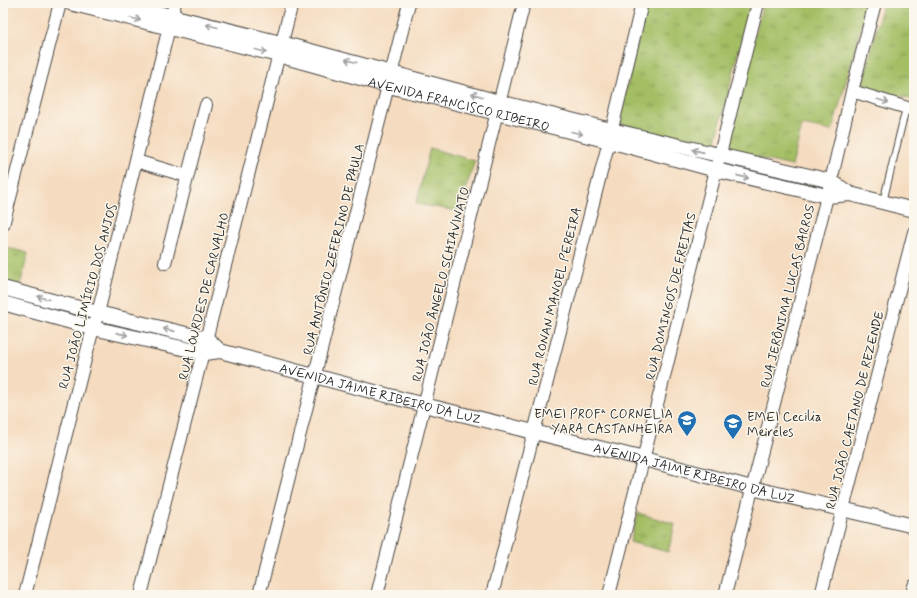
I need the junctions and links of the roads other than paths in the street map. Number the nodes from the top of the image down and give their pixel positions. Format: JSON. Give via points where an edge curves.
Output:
{"nodes":[{"id":1,"x":60,"y":3,"type":"edge"},
{"id":2,"x":70,"y":3,"type":"edge"},
{"id":3,"x":118,"y":3,"type":"edge"},
{"id":4,"x":292,"y":3,"type":"edge"},
{"id":5,"x":409,"y":3,"type":"edge"},
{"id":6,"x":524,"y":3,"type":"edge"},
{"id":7,"x":642,"y":3,"type":"edge"},
{"id":8,"x":758,"y":3,"type":"edge"},
{"id":9,"x":875,"y":3,"type":"edge"},
{"id":10,"x":172,"y":15,"type":"edge"},
{"id":11,"x":280,"y":49,"type":"junction"},
{"id":12,"x":392,"y":72,"type":"junction"},
{"id":13,"x":389,"y":86,"type":"junction"},
{"id":14,"x":852,"y":91,"type":"junction"},
{"id":15,"x":206,"y":106,"type":"dead end"},
{"id":16,"x":498,"y":108,"type":"junction"},
{"id":17,"x":910,"y":109,"type":"edge"},
{"id":18,"x":610,"y":136,"type":"junction"},
{"id":19,"x":719,"y":156,"type":"junction"},
{"id":20,"x":136,"y":161,"type":"junction"},
{"id":21,"x":716,"y":170,"type":"junction"},
{"id":22,"x":781,"y":170,"type":"junction"},
{"id":23,"x":187,"y":176,"type":"junction"},
{"id":24,"x":831,"y":181,"type":"junction"},
{"id":25,"x":778,"y":185,"type":"junction"},
{"id":26,"x":850,"y":194,"type":"junction"},
{"id":27,"x":827,"y":196,"type":"junction"},
{"id":28,"x":883,"y":202,"type":"junction"},
{"id":29,"x":914,"y":210,"type":"edge"},
{"id":30,"x":3,"y":225,"type":"edge"},
{"id":31,"x":914,"y":232,"type":"edge"},
{"id":32,"x":165,"y":263,"type":"dead end"},
{"id":33,"x":3,"y":288,"type":"edge"},
{"id":34,"x":3,"y":303,"type":"edge"},
{"id":35,"x":98,"y":313,"type":"junction"},
{"id":36,"x":93,"y":328,"type":"junction"},
{"id":37,"x":207,"y":339,"type":"junction"},
{"id":38,"x":220,"y":351,"type":"junction"},
{"id":39,"x":204,"y":353,"type":"junction"},
{"id":40,"x":315,"y":376,"type":"junction"},
{"id":41,"x":424,"y":405,"type":"junction"},
{"id":42,"x":534,"y":432,"type":"junction"},
{"id":43,"x":644,"y":459,"type":"junction"},
{"id":44,"x":752,"y":488,"type":"junction"},
{"id":45,"x":843,"y":509,"type":"junction"},
{"id":46,"x":914,"y":526,"type":"edge"},
{"id":47,"x":914,"y":586,"type":"edge"},
{"id":48,"x":25,"y":595,"type":"edge"},
{"id":49,"x":142,"y":595,"type":"edge"},
{"id":50,"x":259,"y":595,"type":"edge"},
{"id":51,"x":377,"y":595,"type":"edge"},
{"id":52,"x":492,"y":595,"type":"edge"},
{"id":53,"x":609,"y":595,"type":"edge"},
{"id":54,"x":725,"y":595,"type":"edge"},
{"id":55,"x":821,"y":595,"type":"edge"},
{"id":56,"x":912,"y":595,"type":"edge"}],
"edges":[{"from":1,"to":30,"type":"street"},
{"from":2,"to":10,"type":"street","name":"AVENIDA FRANCISCO RIBEIRO","one_way":true},
{"from":3,"to":10,"type":"street","name":"AVENIDA FRANCISCO RIBEIRO"},
{"from":4,"to":11,"type":"street","name":"RUA LOURDES DE CARVALHO"},
{"from":5,"to":12,"type":"street","name":"RUA ANTÔNIO ZEFERINO DE PAULA"},
{"from":6,"to":16,"type":"street","name":"RUA JOÃO ÂNGELO SCHIAVINATO"},
{"from":7,"to":18,"type":"street","name":"RUA RONAN MANOEL PEREIRA"},
{"from":8,"to":19,"type":"street","name":"RUA DOMINGOS DE FREITAS"},
{"from":9,"to":14,"type":"street","name":"RUA JERÔNIMA LUCAS BARROS"},
{"from":10,"to":11,"type":"street","name":"AVENIDA FRANCISCO RIBEIRO"},
{"from":10,"to":20,"type":"street","name":"RUA JOÃO LIMÍRIO DOS ANJOS"},
{"from":12,"to":11,"type":"street","name":"AVENIDA FRANCISCO RIBEIRO","one_way":true},
{"from":11,"to":13,"type":"street","name":"AVENIDA FRANCISCO RIBEIRO"},
{"from":11,"to":37,"type":"street","name":"RUA LOURDES DE CARVALHO"},
{"from":12,"to":13,"type":"street","name":"RUA ANTÔNIO ZEFERINO DE PAULA"},
{"from":16,"to":12,"type":"street","name":"AVENIDA FRANCISCO RIBEIRO","one_way":true},
{"from":13,"to":16,"type":"street","name":"AVENIDA FRANCISCO RIBEIRO"},
{"from":13,"to":40,"type":"street","name":"RUA ANTÔNIO ZEFERINO DE PAULA"},
{"from":14,"to":17,"type":"street","one_way":true},
{"from":14,"to":24,"type":"street","name":"RUA JERÔNIMA LUCAS BARROS"},
{"from":15,"to":23,"type":"street"},
{"from":16,"to":18,"type":"street","name":"AVENIDA FRANCISCO RIBEIRO"},
{"from":16,"to":41,"type":"street","name":"RUA JOÃO ÂNGELO SCHIAVINATO"},
{"from":17,"to":28,"type":"lane"},
{"from":19,"to":18,"type":"street","name":"AVENIDA FRANCISCO RIBEIRO","one_way":true},
{"from":18,"to":21,"type":"street","name":"AVENIDA FRANCISCO RIBEIRO"},
{"from":18,"to":42,"type":"street","name":"RUA RONAN MANOEL PEREIRA"},
{"from":19,"to":21,"type":"street","name":"RUA DOMINGOS DE FREITAS"},
{"from":19,"to":22,"type":"street","name":"AVENIDA FRANCISCO RIBEIRO"},
{"from":20,"to":23,"type":"street"},
{"from":20,"to":35,"type":"street","name":"RUA JOÃO LIMÍRIO DOS ANJOS"},
{"from":21,"to":25,"type":"street","name":"AVENIDA FRANCISCO RIBEIRO","one_way":true},
{"from":21,"to":43,"type":"street","name":"RUA DOMINGOS DE FREITAS"},
{"from":22,"to":24,"type":"street","name":"AVENIDA FRANCISCO RIBEIRO"},
{"from":22,"to":25,"type":"street"},
{"from":23,"to":32,"type":"street"},
{"from":24,"to":26,"type":"street","name":"AVENIDA FRANCISCO RIBEIRO"},
{"from":24,"to":27,"type":"street","name":"RUA JERÔNIMA LUCAS BARROS"},
{"from":25,"to":27,"type":"street","name":"AVENIDA FRANCISCO RIBEIRO"},
{"from":26,"to":27,"type":"street","name":"AVENIDA FRANCISCO RIBEIRO"},
{"from":26,"to":28,"type":"street","name":"AVENIDA FRANCISCO RIBEIRO"},
{"from":27,"to":44,"type":"street","name":"RUA JERÔNIMA LUCAS BARROS"},
{"from":28,"to":29,"type":"street","name":"AVENIDA FRANCISCO RIBEIRO"},
{"from":31,"to":45,"type":"street","name":"RUA JOÃO CAETANO DE REZENDE"},
{"from":35,"to":33,"type":"street","name":"AVENIDA JAIME RIBEIRO DA LUZ","one_way":true},
{"from":34,"to":36,"type":"street","name":"AVENIDA JAIME RIBEIRO DA LUZ"},
{"from":35,"to":36,"type":"street","name":"RUA JOÃO LIMÍRIO DOS ANJOS"},
{"from":37,"to":35,"type":"street","name":"AVENIDA JAIME RIBEIRO DA LUZ","one_way":true},
{"from":36,"to":39,"type":"street","name":"AVENIDA JAIME RIBEIRO DA LUZ","one_way":true},
{"from":36,"to":48,"type":"street","name":"RUA JOÃO LIMÍRIO DOS ANJOS"},
{"from":37,"to":38,"type":"street","name":"AVENIDA JAIME RIBEIRO DA LUZ"},
{"from":37,"to":39,"type":"street","name":"RUA LOURDES DE CARVALHO"},
{"from":38,"to":39,"type":"street","name":"AVENIDA JAIME RIBEIRO DA LUZ"},
{"from":38,"to":40,"type":"street","name":"AVENIDA JAIME RIBEIRO DA LUZ"},
{"from":39,"to":49,"type":"street","name":"RUA LOURDES DE CARVALHO"},
{"from":40,"to":41,"type":"street","name":"AVENIDA JAIME RIBEIRO DA LUZ"},
{"from":40,"to":50,"type":"street","name":"RUA ANTÔNIO ZEFERINO DE PAULA"},
{"from":41,"to":42,"type":"street","name":"AVENIDA JAIME RIBEIRO DA LUZ"},
{"from":41,"to":51,"type":"street","name":"RUA JOÃO ÂNGELO SCHIAVINATO"},
{"from":42,"to":43,"type":"street","name":"AVENIDA JAIME RIBEIRO DA LUZ"},
{"from":42,"to":52,"type":"street","name":"RUA RONAN MANOEL PEREIRA"},
{"from":43,"to":44,"type":"street","name":"AVENIDA JAIME RIBEIRO DA LUZ"},
{"from":43,"to":53,"type":"street","name":"RUA DOMINGOS DE FREITAS"},
{"from":44,"to":45,"type":"street","name":"AVENIDA JAIME RIBEIRO DA LUZ"},
{"from":44,"to":54,"type":"street","name":"RUA JERÔNIMA LUCAS BARROS"},
{"from":45,"to":46,"type":"street","name":"AVENIDA JAIME RIBEIRO DA LUZ"},
{"from":45,"to":55,"type":"street","name":"RUA JOÃO CAETANO DE REZENDE"},
{"from":47,"to":56,"type":"street"}]}
